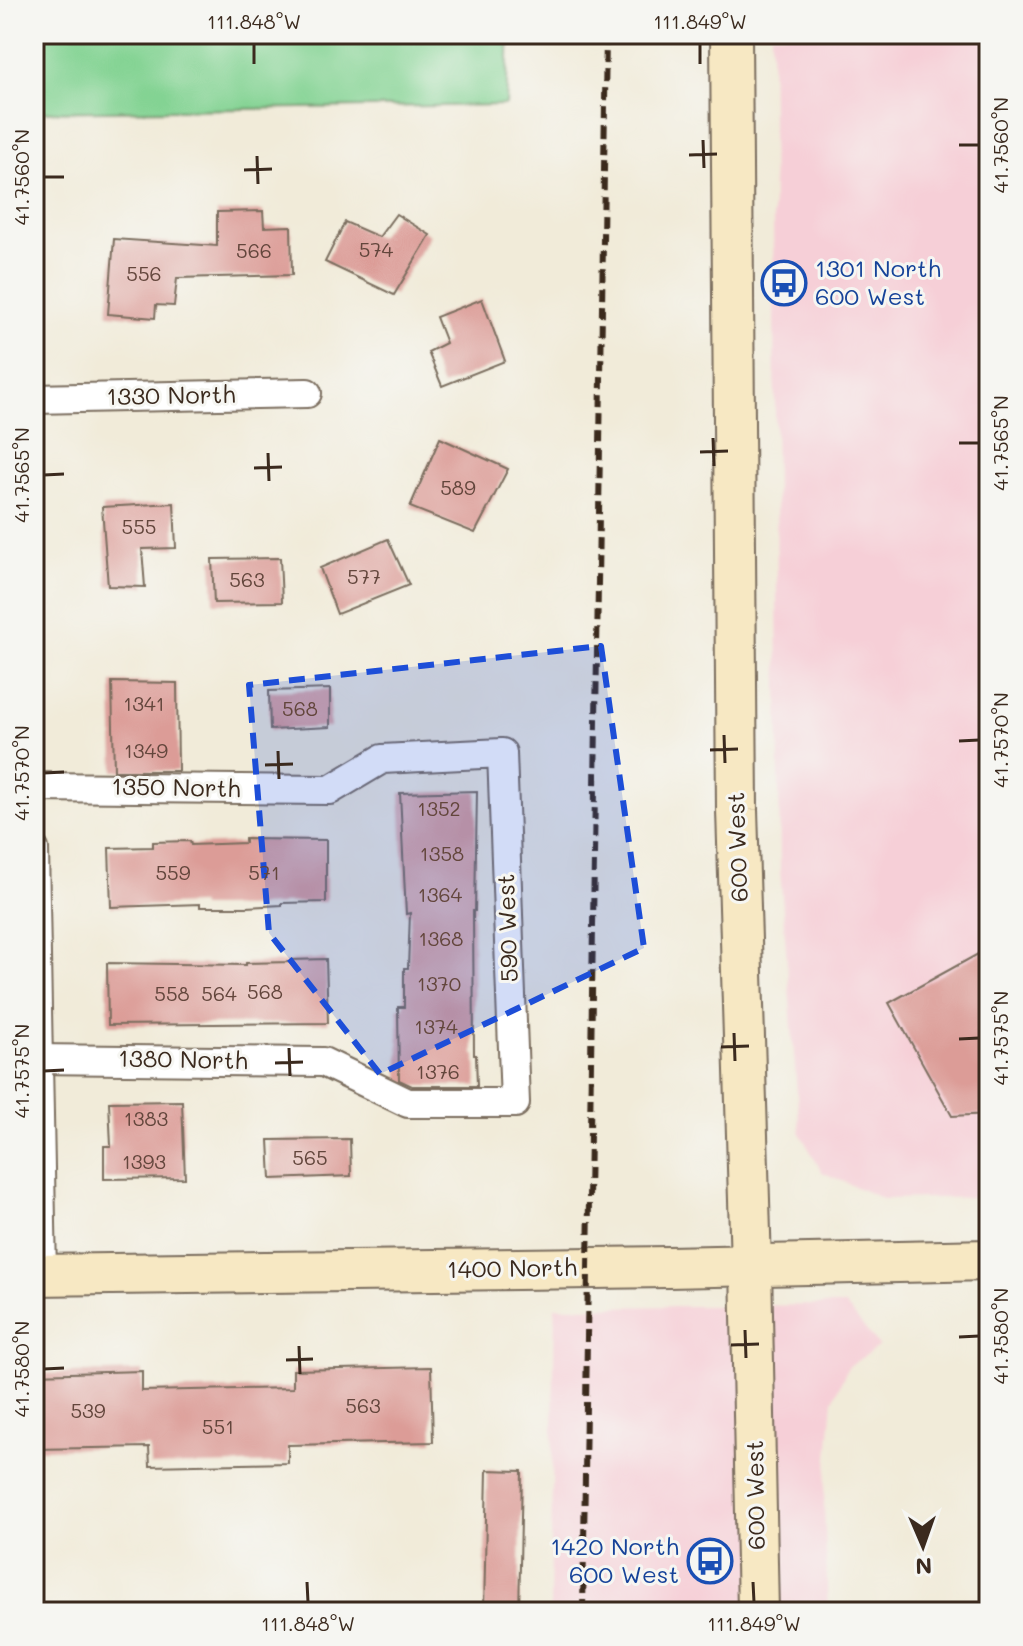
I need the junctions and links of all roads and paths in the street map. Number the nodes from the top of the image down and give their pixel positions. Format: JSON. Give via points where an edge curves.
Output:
{"nodes":[{"id":1,"x":731,"y":34,"type":"edge"},
{"id":2,"x":307,"y":393,"type":"dead end"},
{"id":3,"x":34,"y":399,"type":"edge"},
{"id":4,"x":502,"y":753,"type":"joint"},
{"id":5,"x":34,"y":787,"type":"edge"},
{"id":6,"x":34,"y":849,"type":"edge"},
{"id":7,"x":36,"y":1059,"type":"edge"},
{"id":8,"x":515,"y":1103,"type":"joint"},
{"id":9,"x":989,"y":1260,"type":"edge"},
{"id":10,"x":751,"y":1265,"type":"junction"},
{"id":11,"x":38,"y":1275,"type":"edge"},
{"id":12,"x":758,"y":1612,"type":"edge"}],
"edges":[{"from":1,"to":10,"type":"main road","name":"600 West","via":[[737,810]]},
{"from":2,"to":3,"type":"street","name":"1330 North"},
{"from":4,"to":5,"type":"street","name":"1350 North","via":[[382,759],[330,790]]},
{"from":4,"to":8,"type":"street","name":"590 West"},
{"from":6,"to":7,"type":"street"},
{"from":7,"to":8,"type":"street","name":"1380 North","via":[[323,1062],[408,1103]]},
{"from":7,"to":11,"type":"street"},
{"from":9,"to":10,"type":"main road","name":"1400 North"},
{"from":10,"to":11,"type":"main road","name":"1400 North"},
{"from":10,"to":12,"type":"main road","name":"600 West"}]}
